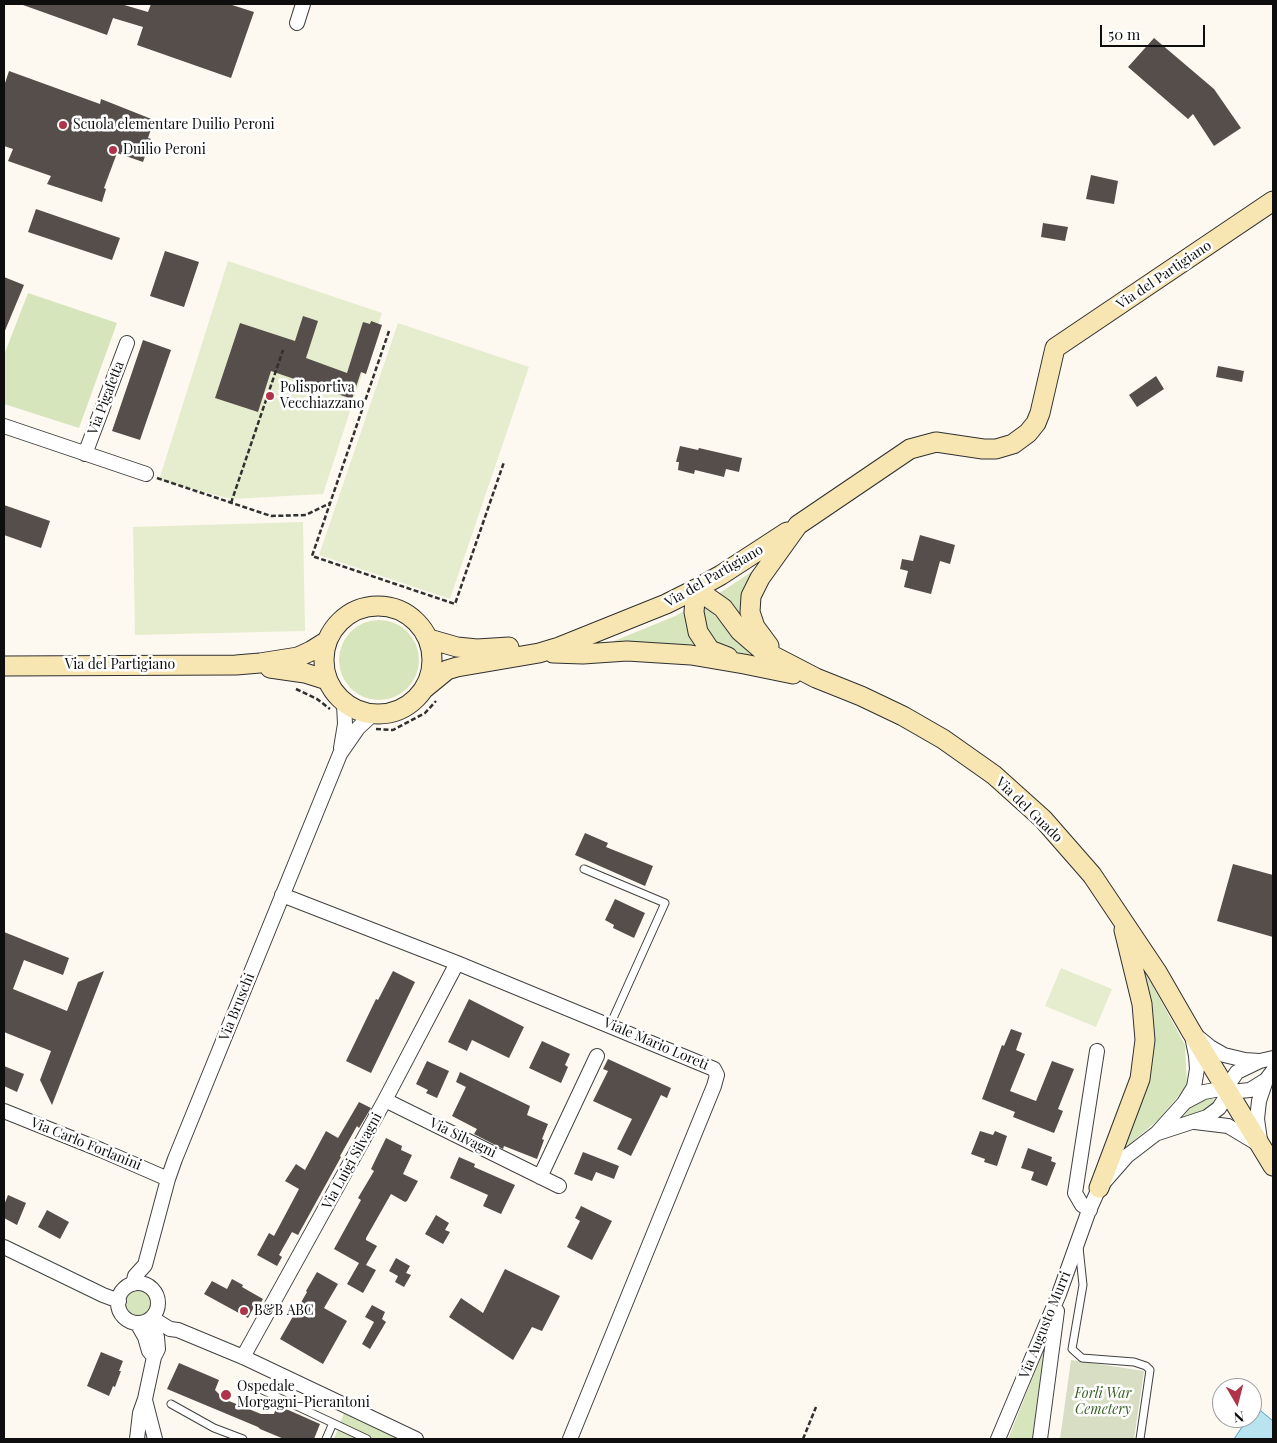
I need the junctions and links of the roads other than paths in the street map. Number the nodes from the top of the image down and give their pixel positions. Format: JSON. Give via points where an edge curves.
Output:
{"nodes":[{"id":1,"x":303,"y":4,"type":"edge"},
{"id":2,"x":297,"y":22,"type":"dead end"},
{"id":3,"x":1273,"y":201,"type":"edge"},
{"id":4,"x":127,"y":343,"type":"dead end"},
{"id":5,"x":4,"y":426,"type":"edge"},
{"id":6,"x":85,"y":454,"type":"junction"},
{"id":7,"x":146,"y":474,"type":"road end"},
{"id":8,"x":798,"y":525,"type":"junction"},
{"id":9,"x":696,"y":590,"type":"junction"},
{"id":10,"x":599,"y":631,"type":"junction"},
{"id":11,"x":428,"y":639,"type":"junction"},
{"id":12,"x":326,"y":641,"type":"junction"},
{"id":13,"x":539,"y":653,"type":"junction"},
{"id":14,"x":784,"y":661,"type":"junction"},
{"id":15,"x":744,"y":664,"type":"junction"},
{"id":16,"x":236,"y":665,"type":"junction"},
{"id":17,"x":4,"y":666,"type":"edge"},
{"id":18,"x":816,"y":678,"type":"junction"},
{"id":19,"x":327,"y":680,"type":"junction"},
{"id":20,"x":425,"y":688,"type":"junction"},
{"id":21,"x":344,"y":704,"type":"junction"},
{"id":22,"x":372,"y":715,"type":"junction"},
{"id":23,"x":340,"y":754,"type":"junction"},
{"id":24,"x":584,"y":869,"type":"dead end"},
{"id":25,"x":282,"y":895,"type":"junction"},
{"id":26,"x":1121,"y":919,"type":"junction"},
{"id":27,"x":457,"y":963,"type":"junction"},
{"id":28,"x":610,"y":1025,"type":"junction"},
{"id":29,"x":1191,"y":1031,"type":"junction"},
{"id":30,"x":1097,"y":1051,"type":"dead end"},
{"id":31,"x":597,"y":1056,"type":"dead end"},
{"id":32,"x":1267,"y":1059,"type":"edge"},
{"id":33,"x":1270,"y":1075,"type":"edge"},
{"id":34,"x":1228,"y":1090,"type":"junction"},
{"id":35,"x":385,"y":1100,"type":"junction"},
{"id":36,"x":1184,"y":1103,"type":"junction"},
{"id":37,"x":4,"y":1111,"type":"edge"},
{"id":38,"x":1192,"y":1122,"type":"junction"},
{"id":39,"x":1157,"y":1133,"type":"junction"},
{"id":40,"x":1261,"y":1145,"type":"junction"},
{"id":41,"x":1273,"y":1166,"type":"edge"},
{"id":42,"x":540,"y":1177,"type":"junction"},
{"id":43,"x":168,"y":1179,"type":"junction"},
{"id":44,"x":560,"y":1186,"type":"dead end"},
{"id":45,"x":1099,"y":1188,"type":"junction"},
{"id":46,"x":1090,"y":1210,"type":"junction"},
{"id":47,"x":1078,"y":1240,"type":"junction"},
{"id":48,"x":4,"y":1247,"type":"edge"},
{"id":49,"x":145,"y":1264,"type":"junction"},
{"id":50,"x":132,"y":1284,"type":"junction"},
{"id":51,"x":152,"y":1289,"type":"junction"},
{"id":52,"x":1059,"y":1294,"type":"junction"},
{"id":53,"x":119,"y":1301,"type":"junction"},
{"id":54,"x":158,"y":1302,"type":"junction"},
{"id":55,"x":146,"y":1320,"type":"junction"},
{"id":56,"x":178,"y":1330,"type":"junction"},
{"id":57,"x":243,"y":1357,"type":"junction"},
{"id":58,"x":256,"y":1387,"type":"dead end"},
{"id":59,"x":145,"y":1399,"type":"junction"},
{"id":60,"x":171,"y":1404,"type":"dead end"},
{"id":61,"x":333,"y":1423,"type":"junction"},
{"id":62,"x":136,"y":1439,"type":"edge"},
{"id":63,"x":141,"y":1439,"type":"edge"},
{"id":64,"x":155,"y":1439,"type":"edge"},
{"id":65,"x":243,"y":1439,"type":"edge"},
{"id":66,"x":326,"y":1439,"type":"edge"},
{"id":67,"x":368,"y":1439,"type":"edge"},
{"id":68,"x":416,"y":1439,"type":"edge"},
{"id":69,"x":570,"y":1439,"type":"edge"},
{"id":70,"x":998,"y":1439,"type":"edge"},
{"id":71,"x":1040,"y":1439,"type":"edge"},
{"id":72,"x":1140,"y":1439,"type":"edge"}],
"edges":[{"from":1,"to":2,"type":"street"},
{"from":3,"to":8,"type":"main road","name":"Via del Partigiano","via":[[1055,348],[1040,413],[1028,434],[1013,444],[996,449],[936,442],[910,449]]},
{"from":4,"to":6,"type":"street","name":"Via Pigafetta"},
{"from":5,"to":6,"type":"street","name":"Via Pigafetta"},
{"from":6,"to":7,"type":"street","name":"Via Pigafetta"},
{"from":8,"to":9,"type":"main road","name":"Via del Partigiano"},
{"from":8,"to":14,"type":"main road","via":[[751,596],[750,612],[755,627]]},
{"from":9,"to":10,"type":"main road","name":"Via del Partigiano"},
{"from":9,"to":14,"type":"main road","name":"Via del Guado","via":[[722,608],[740,631],[762,650]]},
{"from":9,"to":15,"type":"main road","via":[[694,612],[698,632],[710,650]]},
{"from":10,"to":11,"type":"main road","name":"Via del Partigiano","via":[[537,643],[477,649]]},
{"from":10,"to":13,"type":"main road","name":"Via del Partigiano"},
{"from":11,"to":12,"type":"main road","via":[[408,614],[377,606],[361,608],[346,615]]},
{"from":11,"to":20,"type":"main road","via":[[433,656]]},
{"from":12,"to":16,"type":"main road","name":"Via del Partigiano","via":[[298,657]]},
{"from":12,"to":19,"type":"main road","via":[[323,667]]},
{"from":13,"to":15,"type":"main road","via":[[661,652]]},
{"from":13,"to":20,"type":"main road","name":"Via del Partigiano","via":[[447,670]]},
{"from":14,"to":18,"type":"main road","name":"Via del Guado"},
{"from":15,"to":18,"type":"main road"},
{"from":16,"to":17,"type":"main road","name":"Via del Partigiano"},
{"from":16,"to":19,"type":"main road","name":"Via del Partigiano","via":[[305,672]]},
{"from":18,"to":26,"type":"main road","name":"Via del Guado","via":[[903,716],[942,738],[994,775],[1043,819],[1092,876]]},
{"from":19,"to":21,"type":"main road"},
{"from":20,"to":22,"type":"main road","via":[[402,709]]},
{"from":21,"to":22,"type":"main road"},
{"from":21,"to":23,"type":"street","name":"Via Bruschi"},
{"from":22,"to":23,"type":"street","name":"Via Bruschi","via":[[358,728]]},
{"from":23,"to":25,"type":"street","name":"Via Bruschi"},
{"from":24,"to":28,"type":"lane","via":[[664,903]]},
{"from":25,"to":27,"type":"street","name":"Viale Mario Loreti"},
{"from":25,"to":43,"type":"street","name":"Via Bruschi"},
{"from":26,"to":29,"type":"main road","name":"Via del Guado"},
{"from":26,"to":45,"type":"main road","via":[[1142,1004],[1145,1040],[1140,1079]]},
{"from":27,"to":28,"type":"street","name":"Viale Mario Loreti"},
{"from":27,"to":35,"type":"street","name":"Via Luigi Silvagni"},
{"from":28,"to":69,"type":"street","name":"Viale Mario Loreti","via":[[711,1067],[716,1075]]},
{"from":29,"to":32,"type":"street","via":[[1224,1055],[1245,1060]]},
{"from":29,"to":34,"type":"main road","name":"Via del Guado"},
{"from":29,"to":36,"type":"street","name":"Via Augusto Murri","via":[[1197,1069],[1194,1087]]},
{"from":30,"to":46,"type":"street","via":[[1075,1192]]},
{"from":31,"to":42,"type":"street"},
{"from":32,"to":34,"type":"street","via":[[1237,1072]]},
{"from":33,"to":34,"type":"street","via":[[1250,1090]]},
{"from":33,"to":40,"type":"street","via":[[1259,1101],[1257,1118]]},
{"from":34,"to":36,"type":"street","name":"Via Augusto Murri","via":[[1204,1092]]},
{"from":34,"to":38,"type":"street","name":"Via Augusto Murri","via":[[1220,1108]]},
{"from":34,"to":40,"type":"main road","name":"Via del Guado"},
{"from":35,"to":42,"type":"street","name":"Via Silvagni"},
{"from":35,"to":57,"type":"street","name":"Via Luigi Silvagni"},
{"from":36,"to":39,"type":"street","name":"Via Augusto Murri"},
{"from":37,"to":43,"type":"street","name":"Via Carlo Forlanini"},
{"from":38,"to":39,"type":"street","name":"Via Augusto Murri"},
{"from":38,"to":40,"type":"street","name":"Via Augusto Murri","via":[[1228,1126]]},
{"from":39,"to":45,"type":"street","name":"Via Augusto Murri","via":[[1127,1156]]},
{"from":40,"to":41,"type":"main road","name":"Via del Guado"},
{"from":42,"to":44,"type":"street","name":"Via Silvagni"},
{"from":43,"to":49,"type":"street","name":"Via Bruschi"},
{"from":45,"to":46,"type":"street","name":"Via Augusto Murri"},
{"from":46,"to":47,"type":"street","name":"Via Augusto Murri"},
{"from":47,"to":52,"type":"street","name":"Via Augusto Murri"},
{"from":47,"to":72,"type":"lane","via":[[1083,1285],[1072,1349],[1082,1358],[1134,1362],[1150,1370]]},
{"from":48,"to":53,"type":"street"},
{"from":49,"to":50,"type":"street"},
{"from":49,"to":51,"type":"street"},
{"from":50,"to":51,"type":"street","via":[[143,1284]]},
{"from":50,"to":53,"type":"street","via":[[123,1291]]},
{"from":51,"to":54,"type":"street"},
{"from":52,"to":70,"type":"street","name":"Via Augusto Murri"},
{"from":52,"to":71,"type":"street"},
{"from":53,"to":55,"type":"street","via":[[127,1320]]},
{"from":54,"to":55,"type":"street","via":[[155,1314]]},
{"from":54,"to":56,"type":"street"},
{"from":55,"to":56,"type":"street"},
{"from":55,"to":59,"type":"street","via":[[145,1337],[154,1357]]},
{"from":56,"to":57,"type":"street"},
{"from":57,"to":68,"type":"street"},
{"from":58,"to":61,"type":"lane"},
{"from":59,"to":62,"type":"street"},
{"from":59,"to":64,"type":"street"},
{"from":60,"to":65,"type":"lane","via":[[214,1428]]},
{"from":61,"to":66,"type":"lane"},
{"from":61,"to":67,"type":"lane"},
{"from":63,"to":64,"type":"street"}]}
